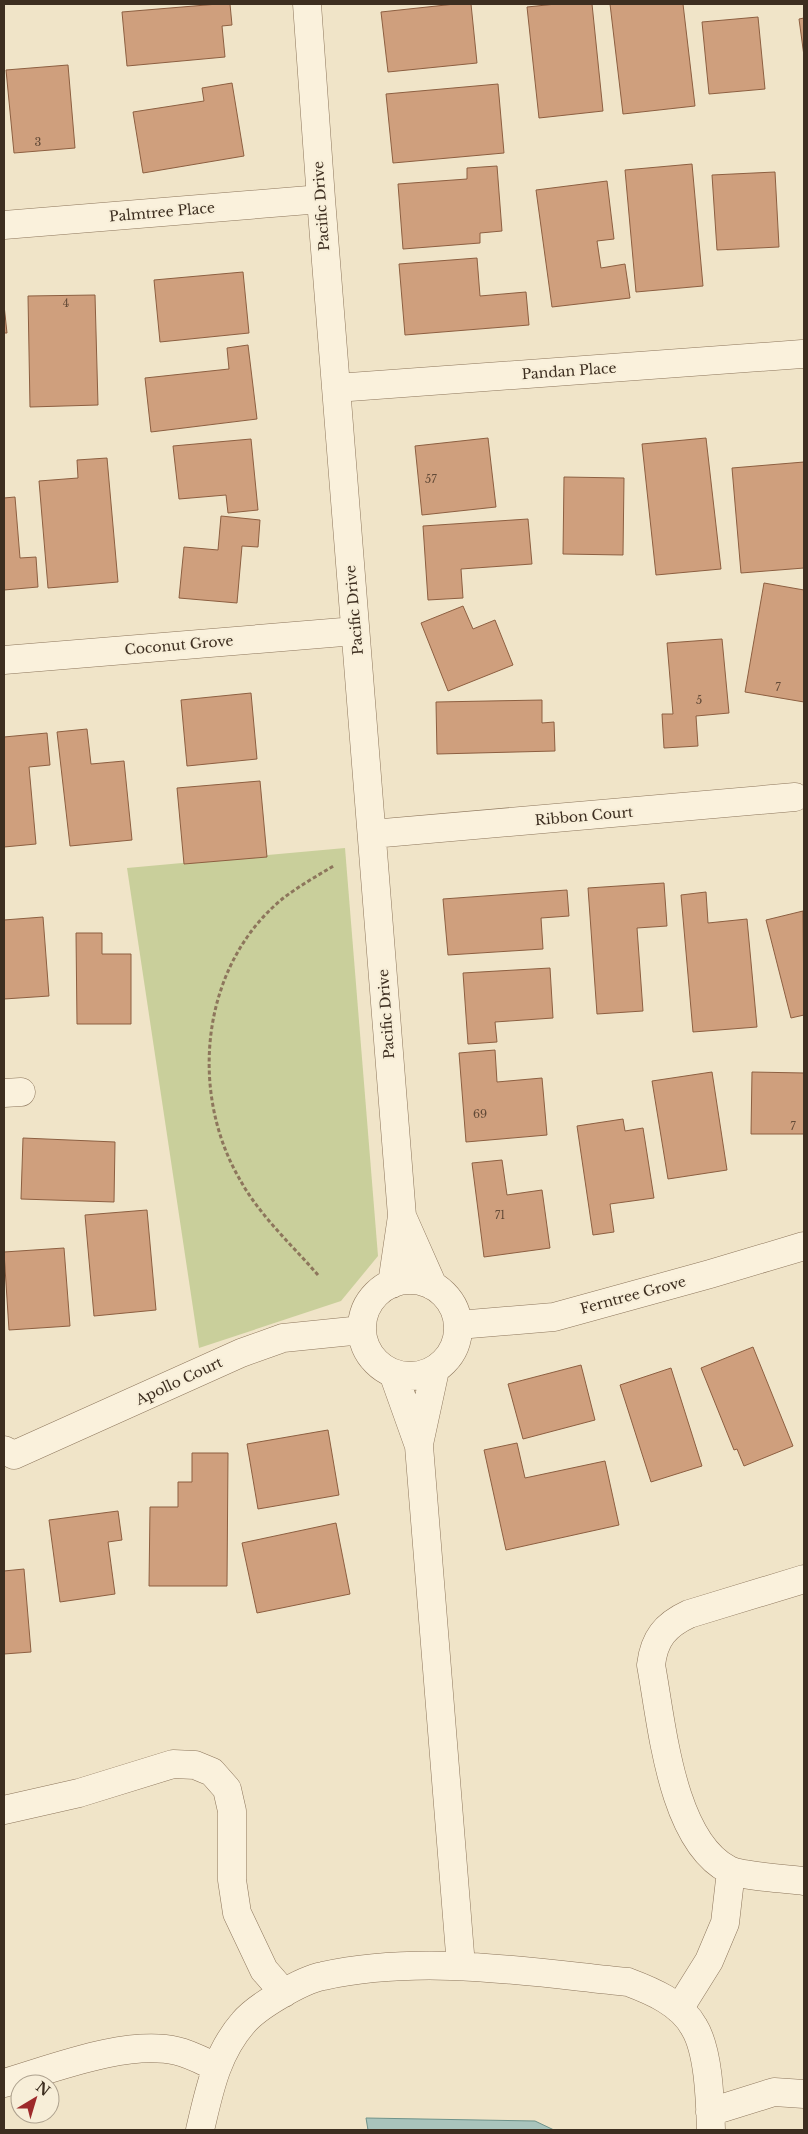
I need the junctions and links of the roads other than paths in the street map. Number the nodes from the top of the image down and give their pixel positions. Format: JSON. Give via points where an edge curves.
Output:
{"nodes":[{"id":1,"x":307,"y":4,"type":"edge"},
{"id":2,"x":320,"y":199,"type":"junction"},
{"id":3,"x":4,"y":225,"type":"edge"},
{"id":4,"x":802,"y":354,"type":"dead end"},
{"id":5,"x":336,"y":388,"type":"junction"},
{"id":6,"x":355,"y":631,"type":"junction"},
{"id":7,"x":4,"y":660,"type":"edge"},
{"id":8,"x":796,"y":797,"type":"dead end"},
{"id":9,"x":372,"y":834,"type":"junction"},
{"id":10,"x":402,"y":1216,"type":"junction"},
{"id":11,"x":804,"y":1246,"type":"edge"},
{"id":12,"x":392,"y":1284,"type":"junction"},
{"id":13,"x":433,"y":1286,"type":"junction"},
{"id":14,"x":458,"y":1325,"type":"junction"},
{"id":15,"x":362,"y":1330,"type":"junction"},
{"id":16,"x":435,"y":1370,"type":"junction"},
{"id":17,"x":393,"y":1373,"type":"junction"},
{"id":18,"x":419,"y":1446,"type":"junction"},
{"id":19,"x":4,"y":1450,"type":"edge"},
{"id":20,"x":804,"y":1579,"type":"edge"},
{"id":21,"x":4,"y":1810,"type":"edge"},
{"id":22,"x":730,"y":1871,"type":"junction"},
{"id":23,"x":804,"y":1881,"type":"edge"},
{"id":24,"x":461,"y":1966,"type":"junction"},
{"id":25,"x":284,"y":1993,"type":"junction"},
{"id":26,"x":679,"y":2008,"type":"junction"},
{"id":27,"x":216,"y":2066,"type":"junction"},
{"id":28,"x":4,"y":2083,"type":"edge"},
{"id":29,"x":804,"y":2094,"type":"edge"},
{"id":30,"x":711,"y":2121,"type":"edge"},
{"id":31,"x":200,"y":2130,"type":"edge"}],
"edges":[{"from":1,"to":2,"type":"street","name":"Pacific Drive"},
{"from":2,"to":3,"type":"street","name":"Palmtree Place"},
{"from":2,"to":5,"type":"street","name":"Pacific Drive"},
{"from":4,"to":5,"type":"street","name":"Pandan Place"},
{"from":5,"to":6,"type":"street","name":"Pacific Drive"},
{"from":6,"to":7,"type":"street","name":"Coconut Grove"},
{"from":6,"to":9,"type":"street","name":"Pacific Drive"},
{"from":8,"to":9,"type":"street","name":"Ribbon Court"},
{"from":9,"to":10,"type":"street","name":"Pacific Drive"},
{"from":10,"to":12,"type":"street","name":"Pacific Drive"},
{"from":10,"to":13,"type":"street","name":"Pacific Drive"},
{"from":11,"to":14,"type":"street","name":"Ferntree Grove","via":[[554,1317]]},
{"from":12,"to":13,"type":"street","via":[[420,1281]]},
{"from":12,"to":15,"type":"street","via":[[370,1302]]},
{"from":13,"to":14,"type":"street","via":[[451,1303]]},
{"from":14,"to":16,"type":"street","via":[[453,1351]]},
{"from":15,"to":17,"type":"street","via":[[371,1356]]},
{"from":15,"to":19,"type":"street","name":"Apollo Court","via":[[283,1338],[241,1353],[14,1455]]},
{"from":16,"to":17,"type":"street","via":[[421,1375]]},
{"from":16,"to":18,"type":"street"},
{"from":17,"to":18,"type":"street"},
{"from":18,"to":24,"type":"street"},
{"from":20,"to":22,"type":"street","via":[[672,1621],[653,1648],[651,1665],[680,1809],[712,1860]]},
{"from":21,"to":25,"type":"street","via":[[79,1793],[173,1764],[212,1772],[227,1789],[232,1811],[232,1880],[237,1913],[264,1970]]},
{"from":22,"to":23,"type":"street"},
{"from":22,"to":26,"type":"street","via":[[724,1923],[709,1961]]},
{"from":24,"to":25,"type":"street","via":[[380,1968],[322,1976]]},
{"from":24,"to":26,"type":"street","via":[[628,1982],[651,1990]]},
{"from":25,"to":27,"type":"street","via":[[244,2022]]},
{"from":26,"to":30,"type":"street","via":[[695,2027],[703,2055]]},
{"from":27,"to":28,"type":"street","via":[[177,2050],[149,2048],[109,2053]]},
{"from":27,"to":31,"type":"street"},
{"from":29,"to":30,"type":"street","via":[[774,2092]]}]}
